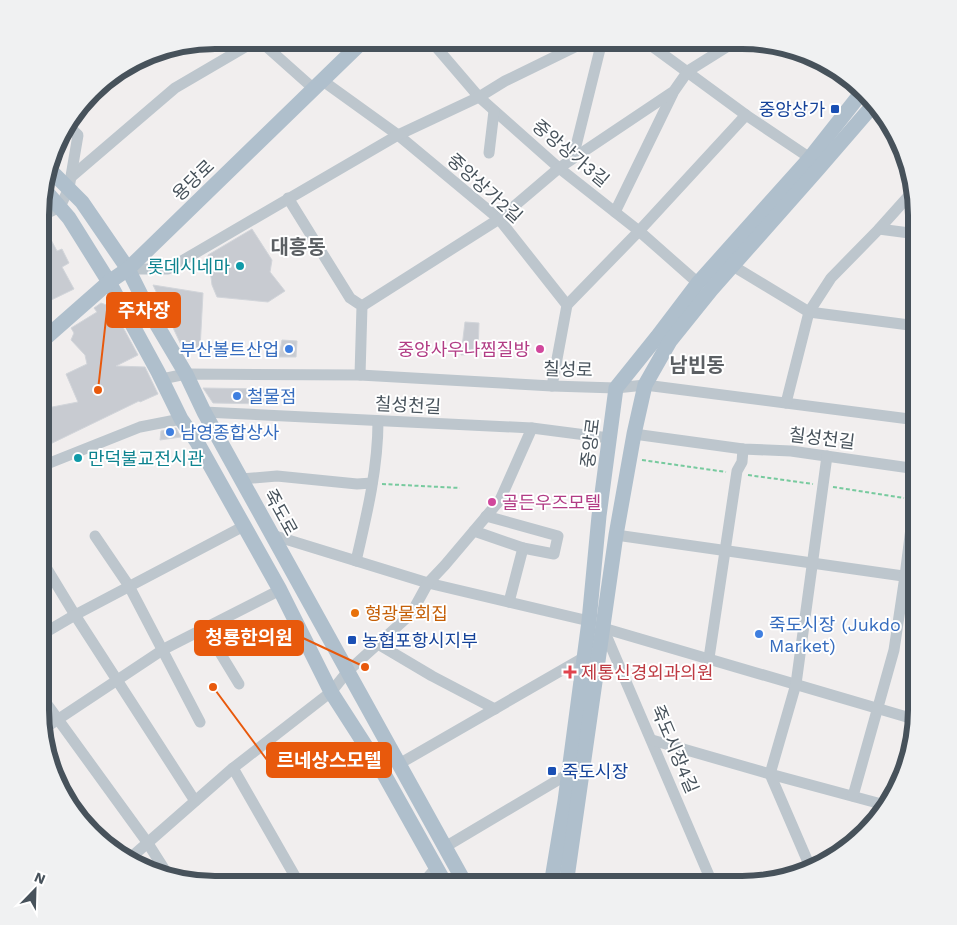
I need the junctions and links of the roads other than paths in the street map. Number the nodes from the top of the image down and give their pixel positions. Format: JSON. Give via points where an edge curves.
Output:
{"nodes":[{"id":1,"x":242,"y":49,"type":"edge"},
{"id":2,"x":270,"y":49,"type":"edge"},
{"id":3,"x":355,"y":49,"type":"edge"},
{"id":4,"x":437,"y":49,"type":"edge"},
{"id":5,"x":571,"y":49,"type":"edge"},
{"id":6,"x":600,"y":49,"type":"edge"},
{"id":7,"x":656,"y":49,"type":"edge"},
{"id":8,"x":723,"y":49,"type":"edge"},
{"id":9,"x":688,"y":71,"type":"junction"},
{"id":10,"x":318,"y":85,"type":"junction"},
{"id":11,"x":674,"y":91,"type":"junction"},
{"id":12,"x":859,"y":96,"type":"edge"},
{"id":13,"x":478,"y":97,"type":"junction"},
{"id":14,"x":870,"y":109,"type":"edge"},
{"id":15,"x":494,"y":111,"type":"junction"},
{"id":16,"x":746,"y":114,"type":"junction"},
{"id":17,"x":72,"y":130,"type":"edge"},
{"id":18,"x":398,"y":135,"type":"junction"},
{"id":19,"x":489,"y":153,"type":"dead end"},
{"id":20,"x":573,"y":158,"type":"junction"},
{"id":21,"x":810,"y":158,"type":"junction"},
{"id":22,"x":559,"y":168,"type":"junction"},
{"id":23,"x":54,"y":172,"type":"edge"},
{"id":24,"x":70,"y":183,"type":"junction"},
{"id":25,"x":50,"y":196,"type":"edge"},
{"id":26,"x":288,"y":198,"type":"junction"},
{"id":27,"x":907,"y":198,"type":"edge"},
{"id":28,"x":60,"y":207,"type":"junction"},
{"id":29,"x":49,"y":212,"type":"edge"},
{"id":30,"x":615,"y":212,"type":"junction"},
{"id":31,"x":499,"y":219,"type":"junction"},
{"id":32,"x":879,"y":229,"type":"junction"},
{"id":33,"x":639,"y":231,"type":"junction"},
{"id":34,"x":908,"y":233,"type":"edge"},
{"id":35,"x":733,"y":266,"type":"junction"},
{"id":36,"x":128,"y":269,"type":"junction"},
{"id":37,"x":109,"y":282,"type":"junction"},
{"id":38,"x":698,"y":283,"type":"junction"},
{"id":39,"x":567,"y":304,"type":"junction"},
{"id":40,"x":362,"y":306,"type":"junction"},
{"id":41,"x":809,"y":312,"type":"junction"},
{"id":42,"x":908,"y":325,"type":"edge"},
{"id":43,"x":49,"y":335,"type":"edge"},
{"id":44,"x":186,"y":374,"type":"junction"},
{"id":45,"x":360,"y":375,"type":"junction"},
{"id":46,"x":162,"y":379,"type":"junction"},
{"id":47,"x":645,"y":385,"type":"junction"},
{"id":48,"x":552,"y":386,"type":"junction"},
{"id":49,"x":616,"y":388,"type":"junction"},
{"id":50,"x":786,"y":402,"type":"junction"},
{"id":51,"x":204,"y":412,"type":"junction"},
{"id":52,"x":181,"y":419,"type":"junction"},
{"id":53,"x":908,"y":419,"type":"edge"},
{"id":54,"x":378,"y":421,"type":"junction"},
{"id":55,"x":532,"y":428,"type":"junction"},
{"id":56,"x":634,"y":434,"type":"junction"},
{"id":57,"x":609,"y":438,"type":"junction"},
{"id":58,"x":744,"y":449,"type":"junction"},
{"id":59,"x":827,"y":456,"type":"junction"},
{"id":60,"x":49,"y":463,"type":"edge"},
{"id":61,"x":908,"y":468,"type":"edge"},
{"id":62,"x":241,"y":479,"type":"junction"},
{"id":63,"x":372,"y":484,"type":"junction"},
{"id":64,"x":486,"y":516,"type":"junction"},
{"id":65,"x":244,"y":526,"type":"junction"},
{"id":66,"x":474,"y":531,"type":"junction"},
{"id":67,"x":272,"y":535,"type":"junction"},
{"id":68,"x":616,"y":535,"type":"junction"},
{"id":69,"x":95,"y":536,"type":"dead end"},
{"id":70,"x":523,"y":548,"type":"junction"},
{"id":71,"x":726,"y":550,"type":"junction"},
{"id":72,"x":356,"y":561,"type":"junction"},
{"id":73,"x":812,"y":563,"type":"junction"},
{"id":74,"x":49,"y":572,"type":"edge"},
{"id":75,"x":908,"y":577,"type":"edge"},
{"id":76,"x":428,"y":583,"type":"junction"},
{"id":77,"x":130,"y":586,"type":"junction"},
{"id":78,"x":280,"y":590,"type":"junction"},
{"id":79,"x":908,"y":590,"type":"edge"},
{"id":80,"x":509,"y":602,"type":"junction"},
{"id":81,"x":75,"y":615,"type":"junction"},
{"id":82,"x":589,"y":620,"type":"junction"},
{"id":83,"x":205,"y":628,"type":"junction"},
{"id":84,"x":603,"y":628,"type":"junction"},
{"id":85,"x":49,"y":630,"type":"edge"},
{"id":86,"x":378,"y":644,"type":"junction"},
{"id":87,"x":163,"y":650,"type":"junction"},
{"id":88,"x":583,"y":658,"type":"junction"},
{"id":89,"x":709,"y":658,"type":"junction"},
{"id":90,"x":348,"y":671,"type":"junction"},
{"id":91,"x":117,"y":679,"type":"junction"},
{"id":92,"x":239,"y":684,"type":"dead end"},
{"id":93,"x":796,"y":684,"type":"junction"},
{"id":94,"x":331,"y":692,"type":"junction"},
{"id":95,"x":878,"y":708,"type":"junction"},
{"id":96,"x":49,"y":709,"type":"edge"},
{"id":97,"x":495,"y":709,"type":"junction"},
{"id":98,"x":908,"y":717,"type":"edge"},
{"id":99,"x":57,"y":720,"type":"junction"},
{"id":100,"x":200,"y":722,"type":"dead end"},
{"id":101,"x":49,"y":725,"type":"edge"},
{"id":102,"x":652,"y":740,"type":"junction"},
{"id":103,"x":399,"y":764,"type":"junction"},
{"id":104,"x":233,"y":768,"type":"junction"},
{"id":105,"x":568,"y":774,"type":"junction"},
{"id":106,"x":770,"y":774,"type":"junction"},
{"id":107,"x":853,"y":796,"type":"junction"},
{"id":108,"x":195,"y":801,"type":"junction"},
{"id":109,"x":880,"y":803,"type":"edge"},
{"id":110,"x":147,"y":842,"type":"junction"},
{"id":111,"x":445,"y":847,"type":"junction"},
{"id":112,"x":133,"y":855,"type":"edge"},
{"id":113,"x":808,"y":862,"type":"edge"},
{"id":114,"x":437,"y":867,"type":"junction"},
{"id":115,"x":164,"y":869,"type":"edge"},
{"id":116,"x":295,"y":876,"type":"edge"},
{"id":117,"x":429,"y":876,"type":"edge"},
{"id":118,"x":442,"y":876,"type":"edge"},
{"id":119,"x":461,"y":876,"type":"edge"},
{"id":120,"x":552,"y":876,"type":"edge"},
{"id":121,"x":567,"y":876,"type":"edge"},
{"id":122,"x":709,"y":876,"type":"edge"}],
"edges":[{"from":1,"to":24,"type":"street","via":[[175,88]]},
{"from":2,"to":10,"type":"street","name":"중앙상가2길"},
{"from":3,"to":10,"type":"main road","name":"용당로"},
{"from":4,"to":13,"type":"street","name":"중앙상가3길"},
{"from":5,"to":13,"type":"street"},
{"from":6,"to":20,"type":"street"},
{"from":7,"to":9,"type":"street"},
{"from":8,"to":9,"type":"street"},
{"from":9,"to":11,"type":"street"},
{"from":9,"to":16,"type":"street"},
{"from":10,"to":18,"type":"street","name":"중앙상가2길"},
{"from":10,"to":36,"type":"main road","name":"용당로"},
{"from":11,"to":20,"type":"street"},
{"from":11,"to":30,"type":"street"},
{"from":12,"to":21,"type":"main road"},
{"from":13,"to":15,"type":"street","name":"중앙상가3길"},
{"from":13,"to":18,"type":"street"},
{"from":14,"to":35,"type":"main road"},
{"from":15,"to":19,"type":"street"},
{"from":15,"to":22,"type":"street","name":"중앙상가3길"},
{"from":16,"to":21,"type":"street"},
{"from":16,"to":33,"type":"street"},
{"from":17,"to":24,"type":"street","via":[[78,135]]},
{"from":18,"to":26,"type":"street"},
{"from":18,"to":31,"type":"street","name":"중앙상가2길"},
{"from":20,"to":22,"type":"street"},
{"from":21,"to":38,"type":"main road"},
{"from":22,"to":30,"type":"street","name":"중앙상가3길"},
{"from":22,"to":31,"type":"street"},
{"from":23,"to":24,"type":"main road","name":"죽도로"},
{"from":24,"to":28,"type":"street"},
{"from":24,"to":36,"type":"main road","name":"죽도로"},
{"from":25,"to":28,"type":"main road"},
{"from":26,"to":36,"type":"street","via":[[168,268]]},
{"from":26,"to":40,"type":"street","via":[[350,298]]},
{"from":27,"to":32,"type":"street"},
{"from":28,"to":29,"type":"street"},
{"from":28,"to":37,"type":"main road"},
{"from":30,"to":33,"type":"street","name":"중앙상가3길"},
{"from":31,"to":39,"type":"street","name":"중앙상가2길"},
{"from":31,"to":40,"type":"street"},
{"from":32,"to":34,"type":"street"},
{"from":32,"to":41,"type":"street","via":[[832,278]]},
{"from":33,"to":38,"type":"street","name":"중앙상가3길"},
{"from":33,"to":39,"type":"street"},
{"from":35,"to":41,"type":"street"},
{"from":35,"to":47,"type":"main road","via":[[670,341]]},
{"from":36,"to":37,"type":"main road","name":"용당로"},
{"from":36,"to":44,"type":"main road","name":"죽도로"},
{"from":37,"to":43,"type":"main road","name":"용당로"},
{"from":37,"to":46,"type":"main road"},
{"from":38,"to":49,"type":"main road"},
{"from":39,"to":48,"type":"street"},
{"from":40,"to":45,"type":"street"},
{"from":41,"to":42,"type":"street"},
{"from":41,"to":50,"type":"street"},
{"from":44,"to":45,"type":"street","name":"칠성로"},
{"from":44,"to":46,"type":"street","name":"칠성로"},
{"from":44,"to":51,"type":"main road","name":"죽도로"},
{"from":45,"to":48,"type":"street","name":"칠성로"},
{"from":46,"to":52,"type":"main road"},
{"from":47,"to":49,"type":"street","name":"칠성로"},
{"from":47,"to":50,"type":"street","name":"칠성로"},
{"from":47,"to":56,"type":"main road"},
{"from":48,"to":49,"type":"street","name":"칠성로"},
{"from":49,"to":57,"type":"main road","name":"중앙로"},
{"from":50,"to":53,"type":"street","name":"칠성로"},
{"from":51,"to":54,"type":"street","name":"칠성천길"},
{"from":51,"to":62,"type":"main road","name":"죽도로"},
{"from":52,"to":60,"type":"street","via":[[140,427]]},
{"from":52,"to":65,"type":"main road"},
{"from":54,"to":55,"type":"street","name":"칠성천길"},
{"from":54,"to":63,"type":"street","via":[[378,448]]},
{"from":55,"to":57,"type":"street","name":"칠성천길"},
{"from":55,"to":64,"type":"street","via":[[500,500]]},
{"from":56,"to":58,"type":"street","name":"칠성천길"},
{"from":56,"to":68,"type":"main road"},
{"from":57,"to":82,"type":"main road","name":"중앙로"},
{"from":58,"to":59,"type":"street","name":"칠성천길"},
{"from":58,"to":71,"type":"street","via":[[737,473]]},
{"from":59,"to":61,"type":"street","name":"칠성천길"},
{"from":59,"to":73,"type":"street"},
{"from":62,"to":63,"type":"street","via":[[277,476]]},
{"from":62,"to":67,"type":"main road","name":"죽도로"},
{"from":63,"to":72,"type":"street"},
{"from":64,"to":66,"type":"street"},
{"from":64,"to":70,"type":"street","via":[[558,536],[554,554]]},
{"from":65,"to":77,"type":"street"},
{"from":65,"to":78,"type":"main road"},
{"from":66,"to":70,"type":"street"},
{"from":66,"to":76,"type":"street"},
{"from":67,"to":72,"type":"street"},
{"from":67,"to":90,"type":"main road","name":"죽도로"},
{"from":68,"to":71,"type":"street"},
{"from":68,"to":84,"type":"main road"},
{"from":69,"to":77,"type":"street"},
{"from":70,"to":80,"type":"street"},
{"from":71,"to":73,"type":"street"},
{"from":71,"to":89,"type":"street"},
{"from":72,"to":76,"type":"street"},
{"from":73,"to":75,"type":"street"},
{"from":73,"to":93,"type":"street"},
{"from":74,"to":81,"type":"street"},
{"from":76,"to":80,"type":"street"},
{"from":76,"to":86,"type":"street","via":[[411,614]]},
{"from":77,"to":81,"type":"street"},
{"from":77,"to":87,"type":"street"},
{"from":78,"to":83,"type":"street"},
{"from":78,"to":94,"type":"main road"},
{"from":79,"to":95,"type":"street"},
{"from":80,"to":82,"type":"street"},
{"from":81,"to":85,"type":"street"},
{"from":81,"to":91,"type":"street"},
{"from":82,"to":88,"type":"main road","name":"중앙로"},
{"from":83,"to":87,"type":"street"},
{"from":83,"to":92,"type":"street"},
{"from":84,"to":89,"type":"street"},
{"from":84,"to":102,"type":"street","name":"죽도시장4길"},
{"from":84,"to":121,"type":"main road"},
{"from":86,"to":90,"type":"street"},
{"from":86,"to":97,"type":"street"},
{"from":87,"to":91,"type":"street"},
{"from":87,"to":100,"type":"street"},
{"from":88,"to":97,"type":"street"},
{"from":88,"to":105,"type":"main road","name":"중앙로"},
{"from":89,"to":93,"type":"street"},
{"from":90,"to":94,"type":"street"},
{"from":90,"to":103,"type":"main road","name":"죽도로"},
{"from":91,"to":99,"type":"street"},
{"from":91,"to":108,"type":"street"},
{"from":93,"to":95,"type":"street"},
{"from":93,"to":106,"type":"street"},
{"from":94,"to":104,"type":"street"},
{"from":94,"to":114,"type":"main road","via":[[385,776]]},
{"from":95,"to":98,"type":"street"},
{"from":95,"to":107,"type":"street"},
{"from":96,"to":99,"type":"street"},
{"from":97,"to":103,"type":"street"},
{"from":99,"to":101,"type":"street"},
{"from":99,"to":110,"type":"street"},
{"from":102,"to":106,"type":"street"},
{"from":102,"to":122,"type":"street","name":"죽도시장4길"},
{"from":103,"to":111,"type":"main road","name":"죽도로"},
{"from":104,"to":108,"type":"street"},
{"from":104,"to":116,"type":"street"},
{"from":105,"to":111,"type":"street"},
{"from":105,"to":120,"type":"main road","name":"중앙로"},
{"from":106,"to":107,"type":"street"},
{"from":106,"to":113,"type":"street"},
{"from":107,"to":109,"type":"street"},
{"from":108,"to":110,"type":"street"},
{"from":110,"to":112,"type":"street"},
{"from":110,"to":115,"type":"street"},
{"from":111,"to":119,"type":"main road","name":"죽도로"},
{"from":114,"to":117,"type":"street"},
{"from":114,"to":118,"type":"main road"}]}
